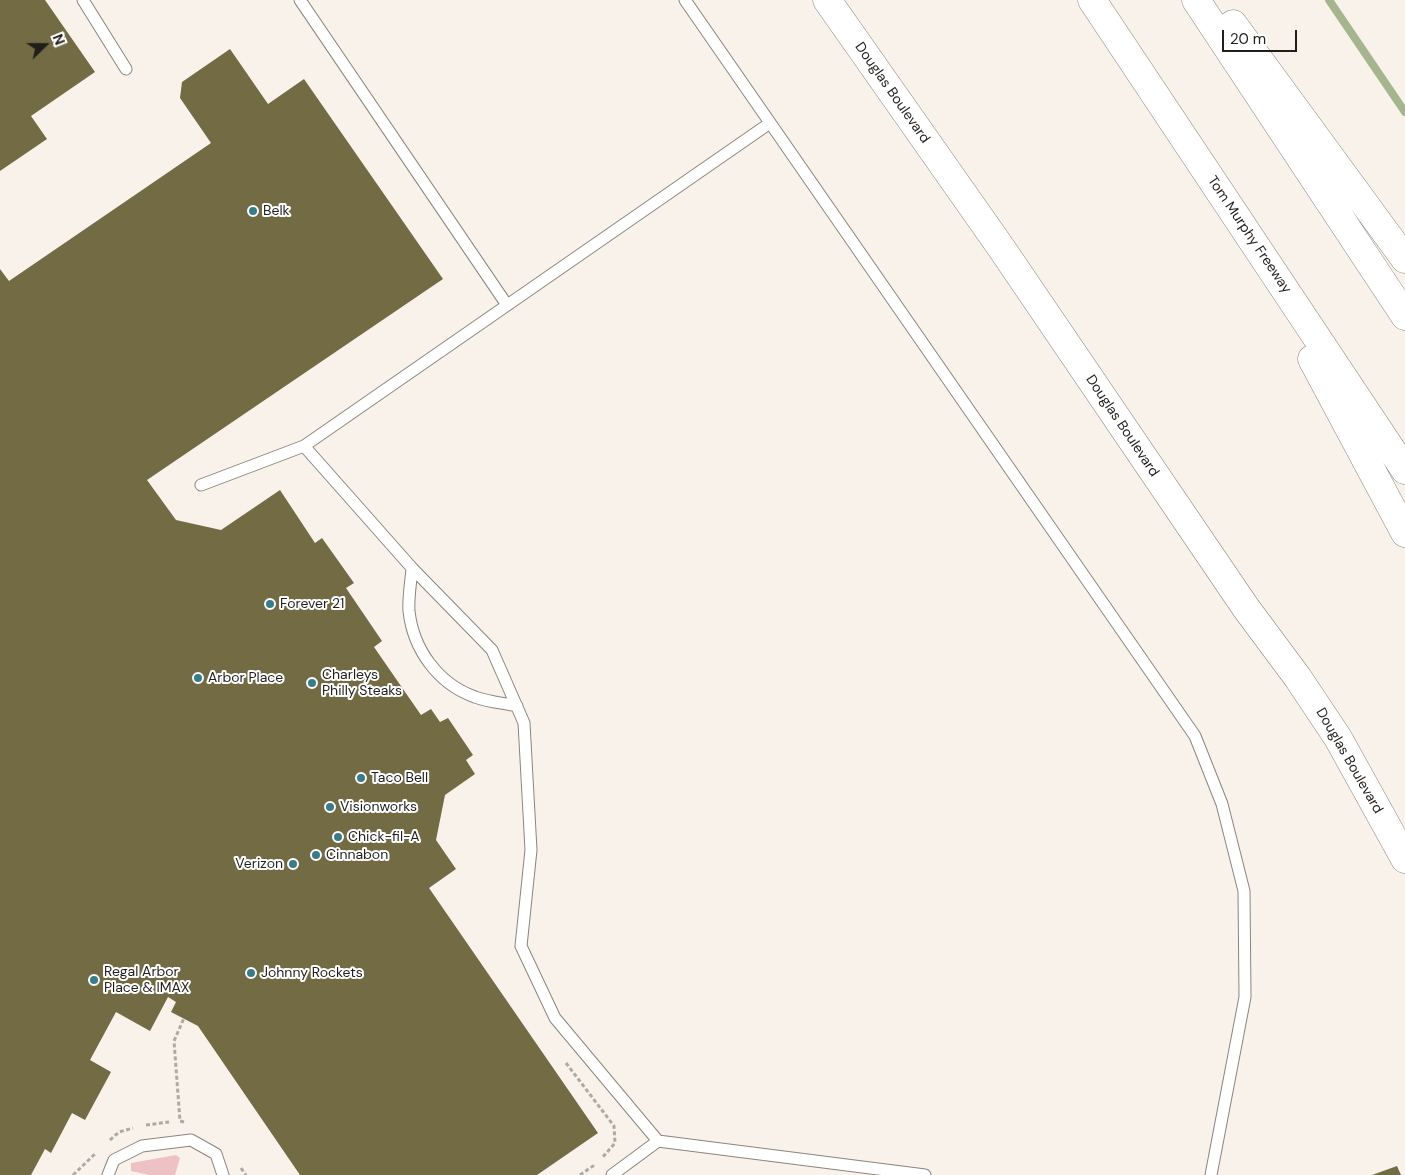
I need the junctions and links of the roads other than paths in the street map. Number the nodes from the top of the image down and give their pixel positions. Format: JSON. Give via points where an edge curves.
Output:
{"nodes":[{"id":1,"x":83,"y":0,"type":"edge"},
{"id":2,"x":300,"y":0,"type":"edge"},
{"id":3,"x":685,"y":0,"type":"edge"},
{"id":4,"x":827,"y":0,"type":"edge"},
{"id":5,"x":1092,"y":0,"type":"edge"},
{"id":6,"x":1196,"y":0,"type":"edge"},
{"id":7,"x":1215,"y":0,"type":"edge"},
{"id":8,"x":126,"y":69,"type":"dead end"},
{"id":9,"x":770,"y":124,"type":"junction"},
{"id":10,"x":1239,"y":221,"type":"junction"},
{"id":11,"x":1405,"y":259,"type":"edge"},
{"id":12,"x":507,"y":305,"type":"junction"},
{"id":13,"x":1405,"y":316,"type":"edge"},
{"id":14,"x":304,"y":446,"type":"junction"},
{"id":15,"x":1405,"y":470,"type":"edge"},
{"id":16,"x":201,"y":485,"type":"dead end"},
{"id":17,"x":1405,"y":534,"type":"edge"},
{"id":18,"x":412,"y":568,"type":"junction"},
{"id":19,"x":517,"y":706,"type":"junction"},
{"id":20,"x":1405,"y":859,"type":"edge"},
{"id":21,"x":658,"y":1141,"type":"junction"},
{"id":22,"x":108,"y":1175,"type":"edge"},
{"id":23,"x":223,"y":1175,"type":"edge"},
{"id":24,"x":612,"y":1175,"type":"edge"},
{"id":25,"x":925,"y":1175,"type":"edge"},
{"id":26,"x":1211,"y":1175,"type":"edge"}],
"edges":[{"from":1,"to":8,"type":"lane"},
{"from":2,"to":12,"type":"lane"},
{"from":3,"to":9,"type":"lane"},
{"from":4,"to":20,"type":"main road","name":"Douglas Boulevard","via":[[1008,257],[1246,608],[1298,678],[1338,738]]},
{"from":5,"to":10,"type":"main road","name":"Tom Murphy Freeway"},
{"from":6,"to":13,"type":"main road"},
{"from":7,"to":11,"type":"main road"},
{"from":9,"to":12,"type":"lane"},
{"from":9,"to":26,"type":"lane","via":[[1195,736],[1222,804],[1244,891],[1245,997]]},
{"from":10,"to":15,"type":"main road","name":"Tom Murphy Freeway"},
{"from":10,"to":17,"type":"main road"},
{"from":12,"to":14,"type":"lane"},
{"from":14,"to":16,"type":"lane"},
{"from":14,"to":18,"type":"lane"},
{"from":18,"to":19,"type":"lane","via":[[492,650]]},
{"from":18,"to":19,"type":"lane","via":[[409,608],[412,631],[422,653],[457,689],[476,698]]},
{"from":19,"to":21,"type":"lane","via":[[524,723],[531,850],[521,946],[555,1018]]},
{"from":21,"to":24,"type":"lane"},
{"from":21,"to":25,"type":"lane"},
{"from":22,"to":23,"type":"lane","via":[[114,1160],[142,1146],[191,1140],[216,1154]]}]}
